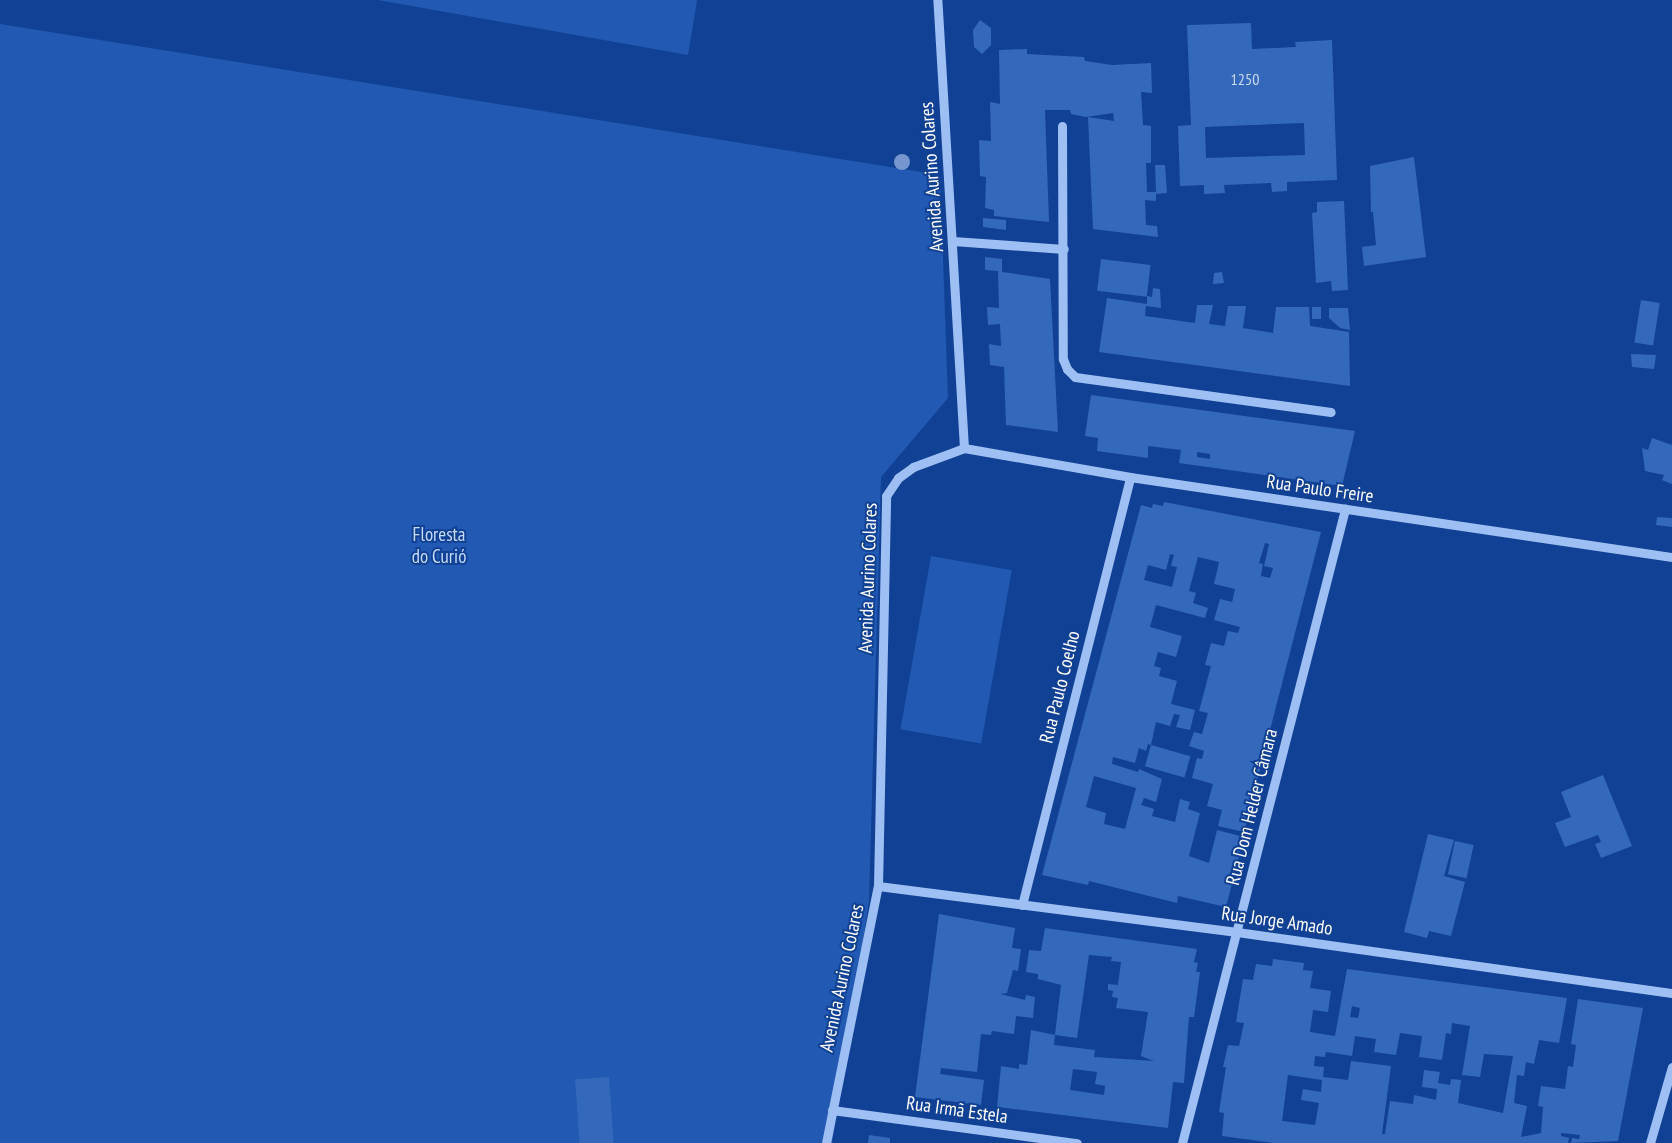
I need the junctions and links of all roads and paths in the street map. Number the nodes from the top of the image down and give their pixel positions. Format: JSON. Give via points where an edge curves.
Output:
{"nodes":[{"id":1,"x":938,"y":0,"type":"edge"},
{"id":2,"x":1062,"y":126,"type":"dead end"},
{"id":3,"x":953,"y":241,"type":"junction"},
{"id":4,"x":1064,"y":249,"type":"junction"},
{"id":5,"x":1331,"y":412,"type":"dead end"},
{"id":6,"x":964,"y":448,"type":"junction"},
{"id":7,"x":1130,"y":477,"type":"junction"},
{"id":8,"x":1345,"y":509,"type":"junction"},
{"id":9,"x":1672,"y":556,"type":"edge"},
{"id":10,"x":878,"y":886,"type":"junction"},
{"id":11,"x":1022,"y":905,"type":"junction"},
{"id":12,"x":1237,"y":932,"type":"junction"},
{"id":13,"x":1672,"y":993,"type":"edge"},
{"id":14,"x":1672,"y":1067,"type":"edge"},
{"id":15,"x":832,"y":1110,"type":"junction"},
{"id":16,"x":826,"y":1143,"type":"edge"},
{"id":17,"x":1077,"y":1143,"type":"edge"},
{"id":18,"x":1182,"y":1143,"type":"edge"},
{"id":19,"x":1650,"y":1143,"type":"edge"}],
"edges":[{"from":1,"to":3,"type":"street","name":"Avenida Aurino Colares"},
{"from":2,"to":4,"type":"street"},
{"from":3,"to":4,"type":"street"},
{"from":3,"to":6,"type":"street","name":"Avenida Aurino Colares"},
{"from":4,"to":5,"type":"street","via":[[1063,359],[1067,370],[1075,377]]},
{"from":6,"to":7,"type":"street","name":"Rua Paulo Freire"},
{"from":6,"to":10,"type":"street","name":"Avenida Aurino Colares","via":[[914,467],[898,478],[886,496]]},
{"from":7,"to":8,"type":"street","name":"Rua Paulo Freire"},
{"from":7,"to":11,"type":"street","name":"Rua Paulo Coelho"},
{"from":8,"to":9,"type":"street","name":"Rua Paulo Freire"},
{"from":8,"to":12,"type":"street","name":"Rua Dom Helder Câmara"},
{"from":10,"to":11,"type":"street","name":"Rua Jorge Amado"},
{"from":10,"to":15,"type":"street","name":"Avenida Aurino Colares"},
{"from":11,"to":12,"type":"street","name":"Rua Jorge Amado"},
{"from":12,"to":13,"type":"street","name":"Rua Jorge Amado"},
{"from":12,"to":18,"type":"street","name":"Rua Dom Helder Câmara"},
{"from":14,"to":19,"type":"street"},
{"from":15,"to":16,"type":"street","name":"Avenida Aurino Colares"},
{"from":15,"to":17,"type":"street","name":"Rua Irmã Estela"}]}
